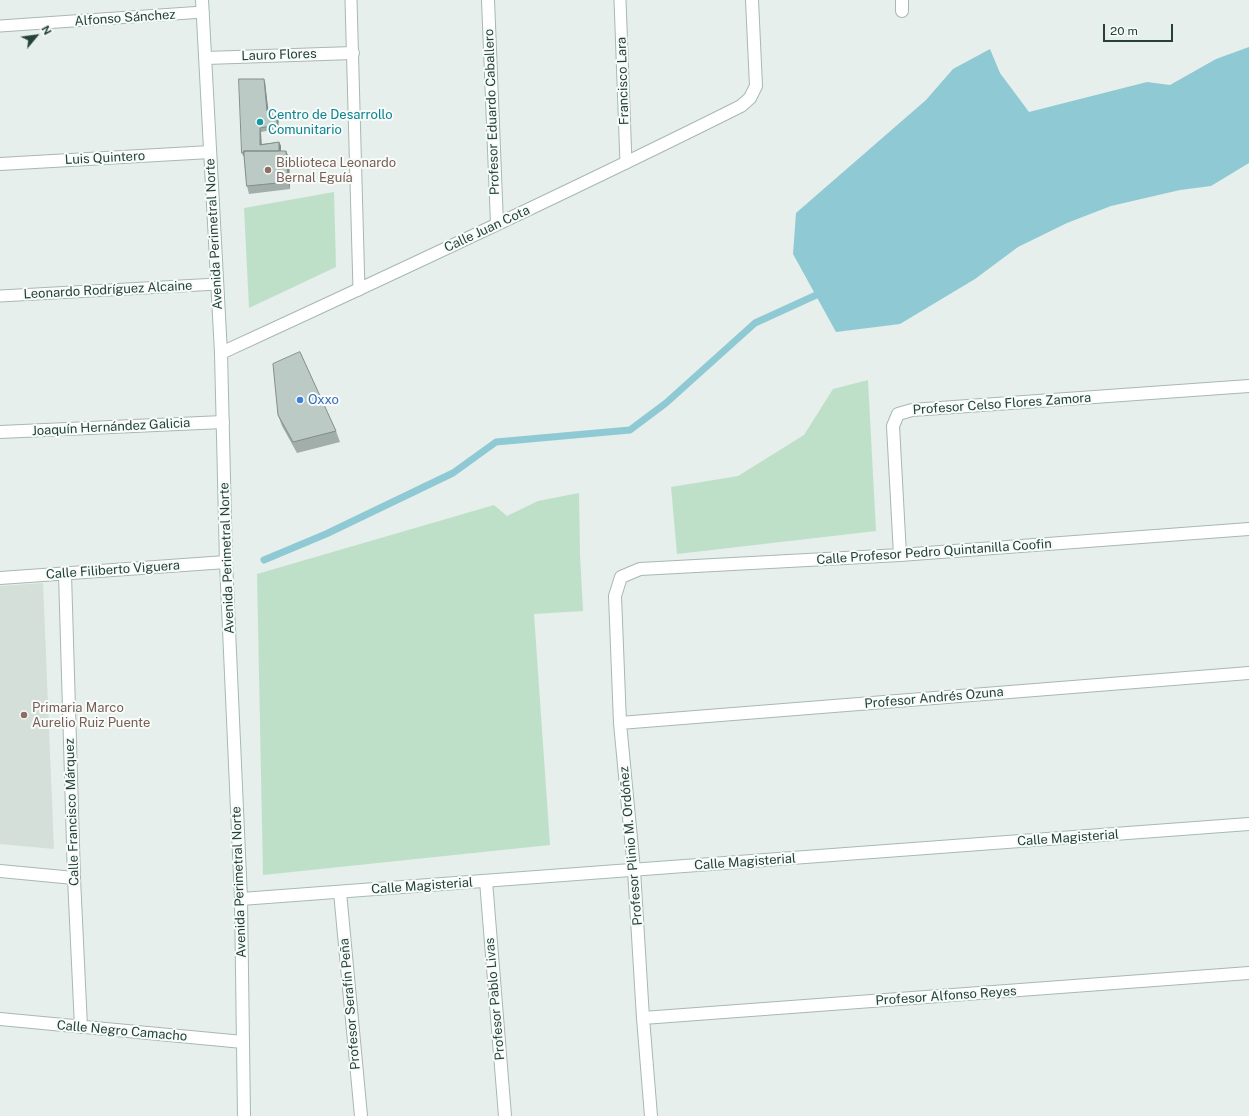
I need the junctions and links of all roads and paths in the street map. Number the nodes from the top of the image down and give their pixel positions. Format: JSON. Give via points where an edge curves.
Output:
{"nodes":[{"id":1,"x":202,"y":0,"type":"edge"},
{"id":2,"x":351,"y":0,"type":"edge"},
{"id":3,"x":488,"y":0,"type":"edge"},
{"id":4,"x":620,"y":0,"type":"edge"},
{"id":5,"x":752,"y":0,"type":"edge"},
{"id":6,"x":203,"y":12,"type":"junction"},
{"id":7,"x":0,"y":26,"type":"edge"},
{"id":8,"x":353,"y":53,"type":"junction"},
{"id":9,"x":206,"y":58,"type":"junction"},
{"id":10,"x":210,"y":152,"type":"junction"},
{"id":11,"x":626,"y":163,"type":"junction"},
{"id":12,"x":0,"y":164,"type":"edge"},
{"id":13,"x":497,"y":224,"type":"junction"},
{"id":14,"x":217,"y":284,"type":"junction"},
{"id":15,"x":359,"y":290,"type":"junction"},
{"id":16,"x":0,"y":296,"type":"edge"},
{"id":17,"x":221,"y":353,"type":"junction"},
{"id":18,"x":1249,"y":386,"type":"edge"},
{"id":19,"x":223,"y":422,"type":"junction"},
{"id":20,"x":0,"y":432,"type":"edge"},
{"id":21,"x":1249,"y":529,"type":"edge"},
{"id":22,"x":900,"y":555,"type":"junction"},
{"id":23,"x":226,"y":562,"type":"junction"},
{"id":24,"x":65,"y":574,"type":"junction"},
{"id":25,"x":621,"y":577,"type":"joint"},
{"id":26,"x":0,"y":578,"type":"edge"},
{"id":27,"x":1249,"y":673,"type":"edge"},
{"id":28,"x":620,"y":723,"type":"junction"},
{"id":29,"x":1249,"y":824,"type":"edge"},
{"id":30,"x":634,"y":870,"type":"junction"},
{"id":31,"x":0,"y":871,"type":"edge"},
{"id":32,"x":74,"y":878,"type":"junction"},
{"id":33,"x":486,"y":881,"type":"junction"},
{"id":34,"x":340,"y":892,"type":"junction"},
{"id":35,"x":241,"y":899,"type":"junction"},
{"id":36,"x":1249,"y":973,"type":"edge"},
{"id":37,"x":643,"y":1018,"type":"junction"},
{"id":38,"x":0,"y":1019,"type":"edge"},
{"id":39,"x":81,"y":1027,"type":"junction"},
{"id":40,"x":243,"y":1042,"type":"junction"},
{"id":41,"x":244,"y":1116,"type":"edge"},
{"id":42,"x":361,"y":1116,"type":"edge"},
{"id":43,"x":505,"y":1116,"type":"edge"},
{"id":44,"x":651,"y":1116,"type":"edge"}],
"edges":[{"from":1,"to":6,"type":"street","name":"Avenida Perimetral Norte"},
{"from":2,"to":8,"type":"lane"},
{"from":3,"to":13,"type":"street","name":"Profesor Eduardo Caballero"},
{"from":4,"to":11,"type":"lane","name":"Francisco Lara"},
{"from":5,"to":11,"type":"street","name":"Calle Juan Cota","via":[[756,86],[750,98],[741,106]]},
{"from":6,"to":7,"type":"lane","name":"Alfonso Sánchez"},
{"from":6,"to":9,"type":"street","name":"Avenida Perimetral Norte"},
{"from":8,"to":9,"type":"street","name":"Lauro Flores"},
{"from":8,"to":15,"type":"lane"},
{"from":9,"to":10,"type":"street","name":"Avenida Perimetral Norte"},
{"from":10,"to":12,"type":"street","name":"Luis Quintero"},
{"from":10,"to":14,"type":"street","name":"Avenida Perimetral Norte"},
{"from":11,"to":13,"type":"street","name":"Calle Juan Cota"},
{"from":13,"to":15,"type":"street","name":"Calle Juan Cota"},
{"from":14,"to":16,"type":"lane","name":"Leonardo Rodríguez Alcaine"},
{"from":14,"to":17,"type":"street","name":"Avenida Perimetral Norte"},
{"from":15,"to":17,"type":"street","name":"Calle Juan Cota"},
{"from":17,"to":19,"type":"street","name":"Avenida Perimetral Norte"},
{"from":18,"to":22,"type":"street","name":"Profesor Celso Flores Zamora","via":[[912,410],[898,414],[893,426]]},
{"from":19,"to":20,"type":"street","name":"Joaquín Hernández Galicia"},
{"from":19,"to":23,"type":"street","name":"Avenida Perimetral Norte"},
{"from":21,"to":22,"type":"street","name":"Calle Profesor Pedro Quintanilla Coofin"},
{"from":22,"to":25,"type":"street","name":"Calle Profesor Pedro Quintanilla Coofin","via":[[640,569]]},
{"from":23,"to":24,"type":"street","name":"Calle Filiberto Viguera"},
{"from":23,"to":35,"type":"street","name":"Avenida Perimetral Norte"},
{"from":24,"to":26,"type":"street","name":"Calle Filiberto Viguera"},
{"from":24,"to":32,"type":"street","name":"Calle Francisco Márquez"},
{"from":25,"to":28,"type":"street","name":"Profesor Plinio M. Ordóñez","via":[[615,596]]},
{"from":27,"to":28,"type":"street","name":"Profesor Andrés Ozuna"},
{"from":28,"to":30,"type":"street","name":"Profesor Plinio M. Ordóñez"},
{"from":29,"to":30,"type":"street","name":"Calle Magisterial"},
{"from":30,"to":33,"type":"street","name":"Calle Magisterial"},
{"from":30,"to":37,"type":"street","name":"Profesor Plinio M. Ordóñez"},
{"from":31,"to":32,"type":"street"},
{"from":32,"to":39,"type":"street","name":"Calle Francisco Márquez"},
{"from":33,"to":34,"type":"street","name":"Calle Magisterial"},
{"from":33,"to":43,"type":"street","name":"Profesor Pablo Livas"},
{"from":34,"to":35,"type":"street","name":"Calle Magisterial"},
{"from":34,"to":42,"type":"street","name":"Profesor Serafín Peña"},
{"from":35,"to":40,"type":"street","name":"Avenida Perimetral Norte"},
{"from":36,"to":37,"type":"street","name":"Profesor Alfonso Reyes"},
{"from":37,"to":44,"type":"street","name":"Profesor Plinio M. Ordóñez"},
{"from":38,"to":39,"type":"street","name":"Calle Negro Camacho"},
{"from":39,"to":40,"type":"street","name":"Calle Negro Camacho"},
{"from":40,"to":41,"type":"street","name":"Avenida Perimetral Norte"}]}
